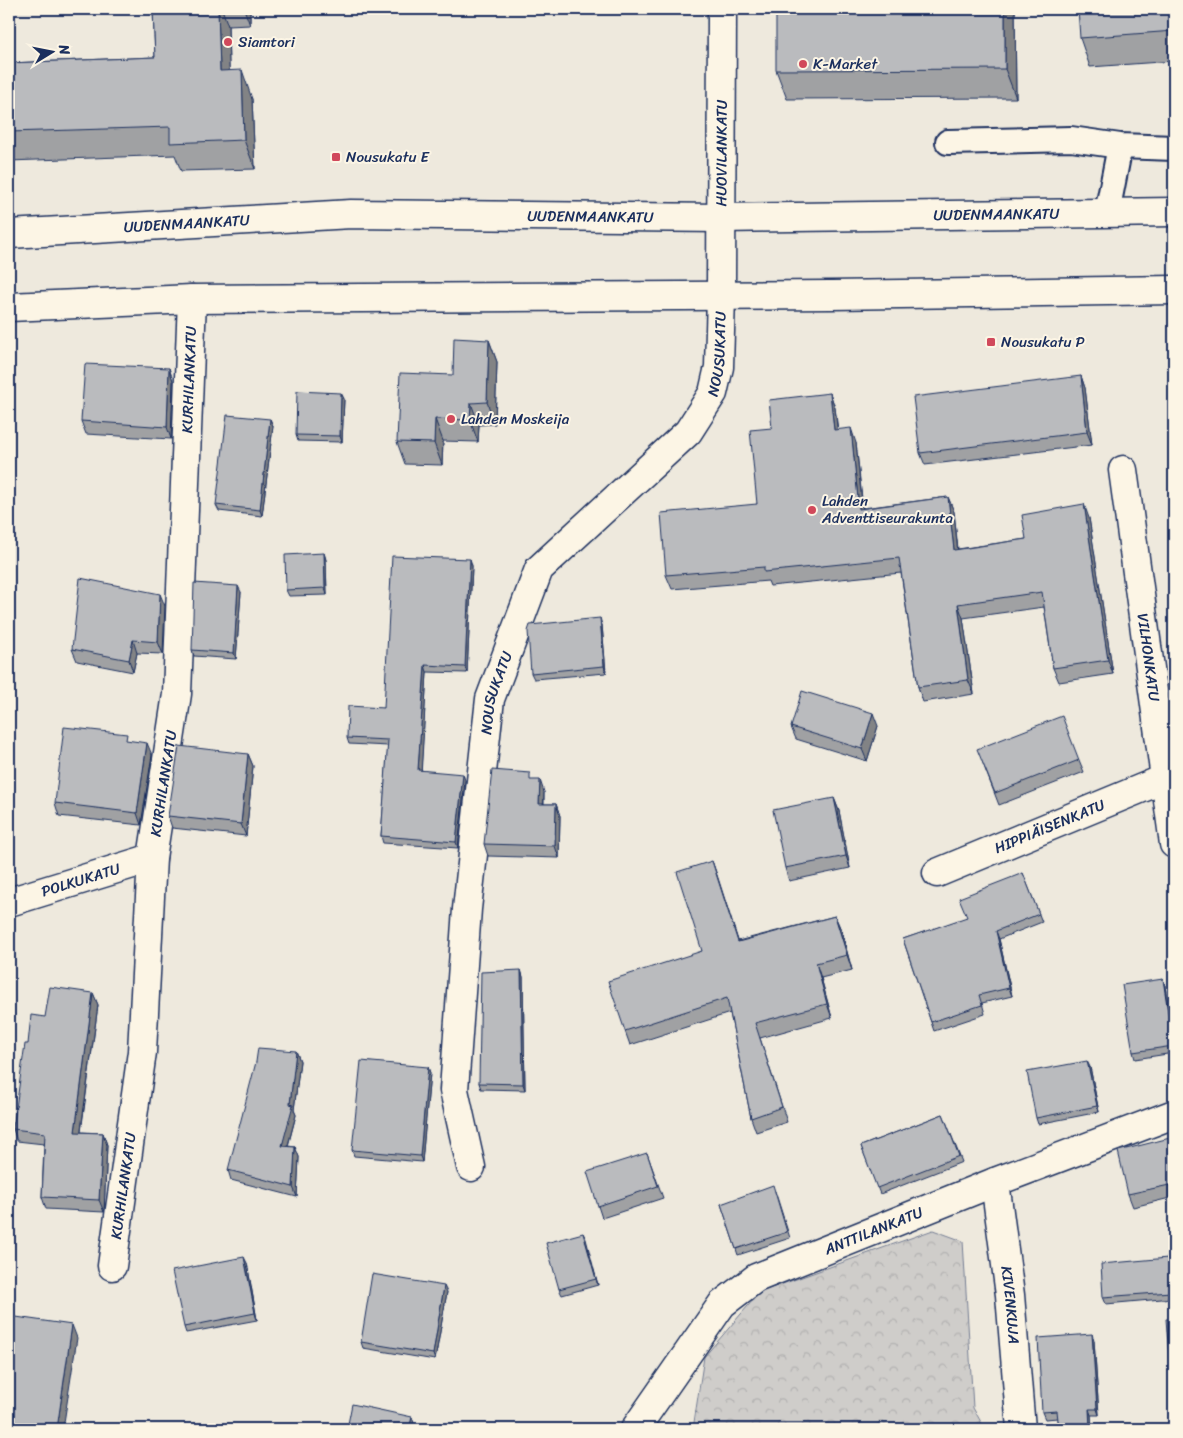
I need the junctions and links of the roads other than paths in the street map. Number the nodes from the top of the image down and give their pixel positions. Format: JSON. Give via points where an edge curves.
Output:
{"nodes":[{"id":1,"x":722,"y":9,"type":"edge"},
{"id":2,"x":948,"y":142,"type":"dead end"},
{"id":3,"x":1120,"y":146,"type":"junction"},
{"id":4,"x":1174,"y":148,"type":"edge"},
{"id":5,"x":1174,"y":212,"type":"edge"},
{"id":6,"x":1107,"y":213,"type":"junction"},
{"id":7,"x":721,"y":218,"type":"junction"},
{"id":8,"x":9,"y":234,"type":"edge"},
{"id":9,"x":1174,"y":290,"type":"edge"},
{"id":10,"x":721,"y":295,"type":"junction"},
{"id":11,"x":192,"y":299,"type":"junction"},
{"id":12,"x":9,"y":307,"type":"edge"},
{"id":13,"x":1123,"y":470,"type":"dead end"},
{"id":14,"x":1164,"y":779,"type":"junction"},
{"id":15,"x":1174,"y":844,"type":"edge"},
{"id":16,"x":152,"y":858,"type":"junction"},
{"id":17,"x":937,"y":873,"type":"dead end"},
{"id":18,"x":9,"y":902,"type":"edge"},
{"id":19,"x":1174,"y":1114,"type":"edge"},
{"id":20,"x":471,"y":1167,"type":"dead end"},
{"id":21,"x":995,"y":1182,"type":"junction"},
{"id":22,"x":112,"y":1266,"type":"dead end"},
{"id":23,"x":635,"y":1429,"type":"edge"},
{"id":24,"x":1021,"y":1429,"type":"edge"}],
"edges":[{"from":1,"to":7,"type":"street","name":"HUOVILANKATU"},
{"from":2,"to":3,"type":"lane","via":[[1071,139]]},
{"from":3,"to":4,"type":"lane"},
{"from":3,"to":6,"type":"lane"},
{"from":5,"to":6,"type":"street","name":"UUDENMAANKATU"},
{"from":6,"to":7,"type":"street","name":"UUDENMAANKATU"},
{"from":7,"to":8,"type":"street","name":"UUDENMAANKATU","via":[[351,214]]},
{"from":7,"to":10,"type":"street","name":"HUOVILANKATU"},
{"from":9,"to":10,"type":"street"},
{"from":10,"to":11,"type":"street"},
{"from":10,"to":20,"type":"street","name":"NOUSUKATU","via":[[719,366],[713,394],[688,432],[539,568],[490,699],[467,908],[454,1090]]},
{"from":11,"to":12,"type":"street"},
{"from":11,"to":16,"type":"street","name":"KURHILANKATU","via":[[176,694]]},
{"from":13,"to":14,"type":"street","name":"VILHONKATU"},
{"from":14,"to":15,"type":"street","name":"VILHONKATU"},
{"from":14,"to":17,"type":"street","name":"HIPPIÄISENKATU"},
{"from":16,"to":18,"type":"street","name":"POLKUKATU"},
{"from":16,"to":22,"type":"street","name":"KURHILANKATU","via":[[142,1052]]},
{"from":19,"to":21,"type":"street","name":"ANTTILANKATU"},
{"from":21,"to":23,"type":"street","name":"ANTTILANKATU","via":[[756,1278],[722,1304]]},
{"from":21,"to":24,"type":"street","name":"KIVENKUJA","via":[[1010,1295]]}]}
